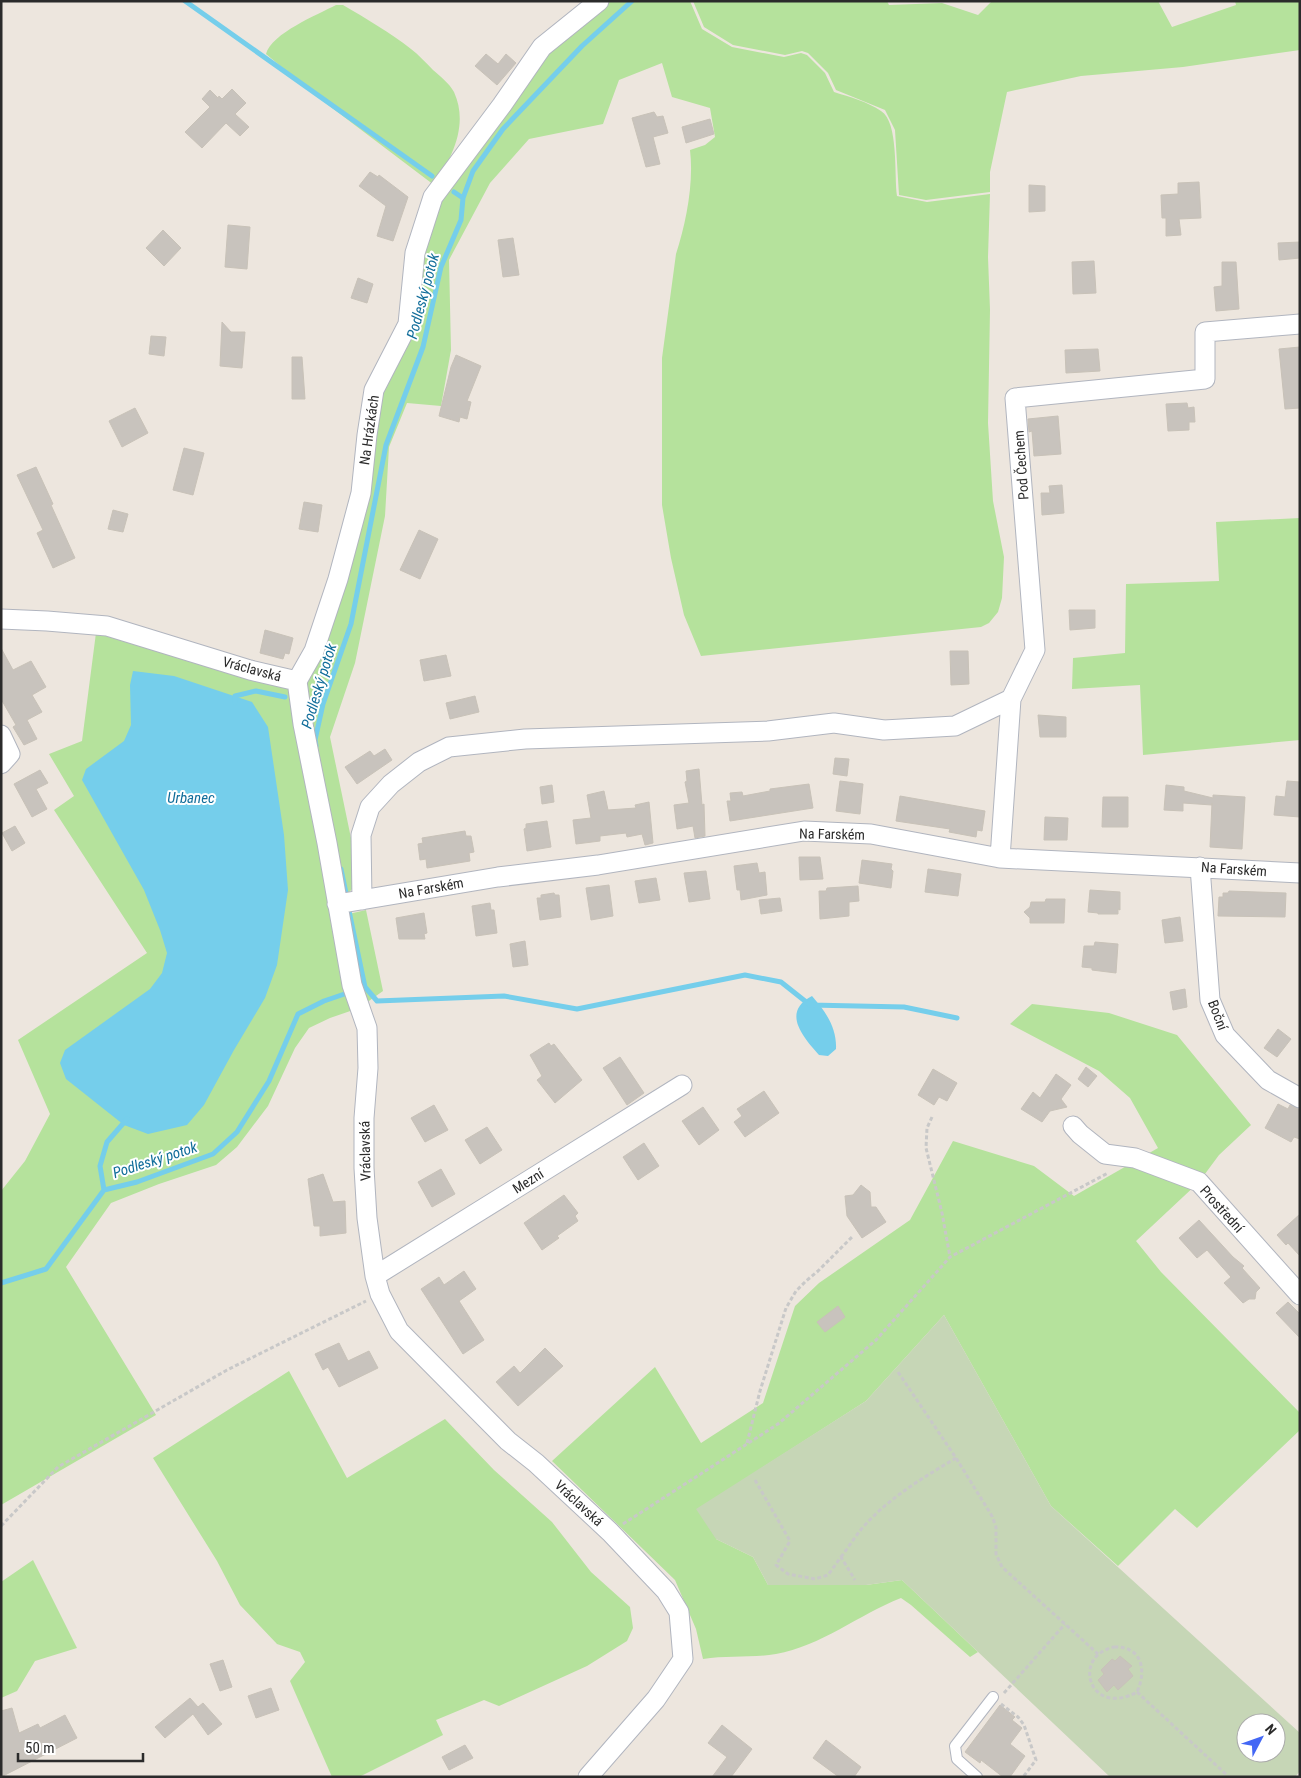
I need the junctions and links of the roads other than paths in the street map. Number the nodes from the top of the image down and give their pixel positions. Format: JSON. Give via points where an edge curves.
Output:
{"nodes":[{"id":1,"x":599,"y":1,"type":"edge"},
{"id":2,"x":1300,"y":324,"type":"edge"},
{"id":3,"x":1,"y":619,"type":"edge"},
{"id":4,"x":297,"y":681,"type":"junction"},
{"id":5,"x":1011,"y":699,"type":"junction"},
{"id":6,"x":1,"y":735,"type":"edge"},
{"id":7,"x":1,"y":764,"type":"edge"},
{"id":8,"x":1000,"y":858,"type":"junction"},
{"id":9,"x":1200,"y":867,"type":"junction"},
{"id":10,"x":1300,"y":873,"type":"edge"},
{"id":11,"x":348,"y":902,"type":"junction"},
{"id":12,"x":682,"y":1086,"type":"dead end"},
{"id":13,"x":1300,"y":1098,"type":"edge"},
{"id":14,"x":1074,"y":1126,"type":"dead end"},
{"id":15,"x":377,"y":1285,"type":"junction"},
{"id":16,"x":1300,"y":1295,"type":"edge"},
{"id":17,"x":998,"y":1697,"type":"road end"},
{"id":18,"x":588,"y":1777,"type":"edge"},
{"id":19,"x":977,"y":1777,"type":"edge"}],
"edges":[{"from":1,"to":4,"type":"street","name":"Na Hrázkách","via":[[542,47],[433,197],[415,254],[408,324],[374,390],[361,493],[338,579],[314,651]]},
{"from":2,"to":5,"type":"street","name":"Pod Čechem","via":[[1205,332],[1205,379],[1015,398],[1035,650]]},
{"from":3,"to":4,"type":"street","name":"Vráclavská","via":[[106,626]]},
{"from":4,"to":11,"type":"street","name":"Vráclavská","via":[[327,843]]},
{"from":5,"to":8,"type":"street","name":"Pod Čechem"},
{"from":5,"to":11,"type":"street","via":[[955,726],[884,730],[834,723],[768,732],[524,739],[449,747],[419,762],[391,784],[370,808],[361,835]]},
{"from":6,"to":7,"type":"street","via":[[10,754]]},
{"from":8,"to":9,"type":"street","name":"Na Farském"},
{"from":8,"to":11,"type":"street","name":"Na Farském","via":[[871,834],[804,831]]},
{"from":9,"to":10,"type":"street","name":"Na Farském"},
{"from":9,"to":13,"type":"street","name":"Boční","via":[[1210,1000],[1225,1035],[1268,1080]]},
{"from":11,"to":15,"type":"street","name":"Vráclavská","via":[[353,990],[367,1028],[364,1168],[367,1218]]},
{"from":12,"to":15,"type":"street","name":"Mezní"},
{"from":14,"to":16,"type":"street","name":"Prostřední","via":[[1105,1154],[1135,1158],[1199,1182]]},
{"from":15,"to":18,"type":"street","name":"Vráclavská","via":[[398,1331],[508,1441],[610,1532],[666,1591],[679,1612],[683,1659],[656,1699]]},
{"from":17,"to":19,"type":"lane","via":[[955,1746],[957,1759]]}]}
